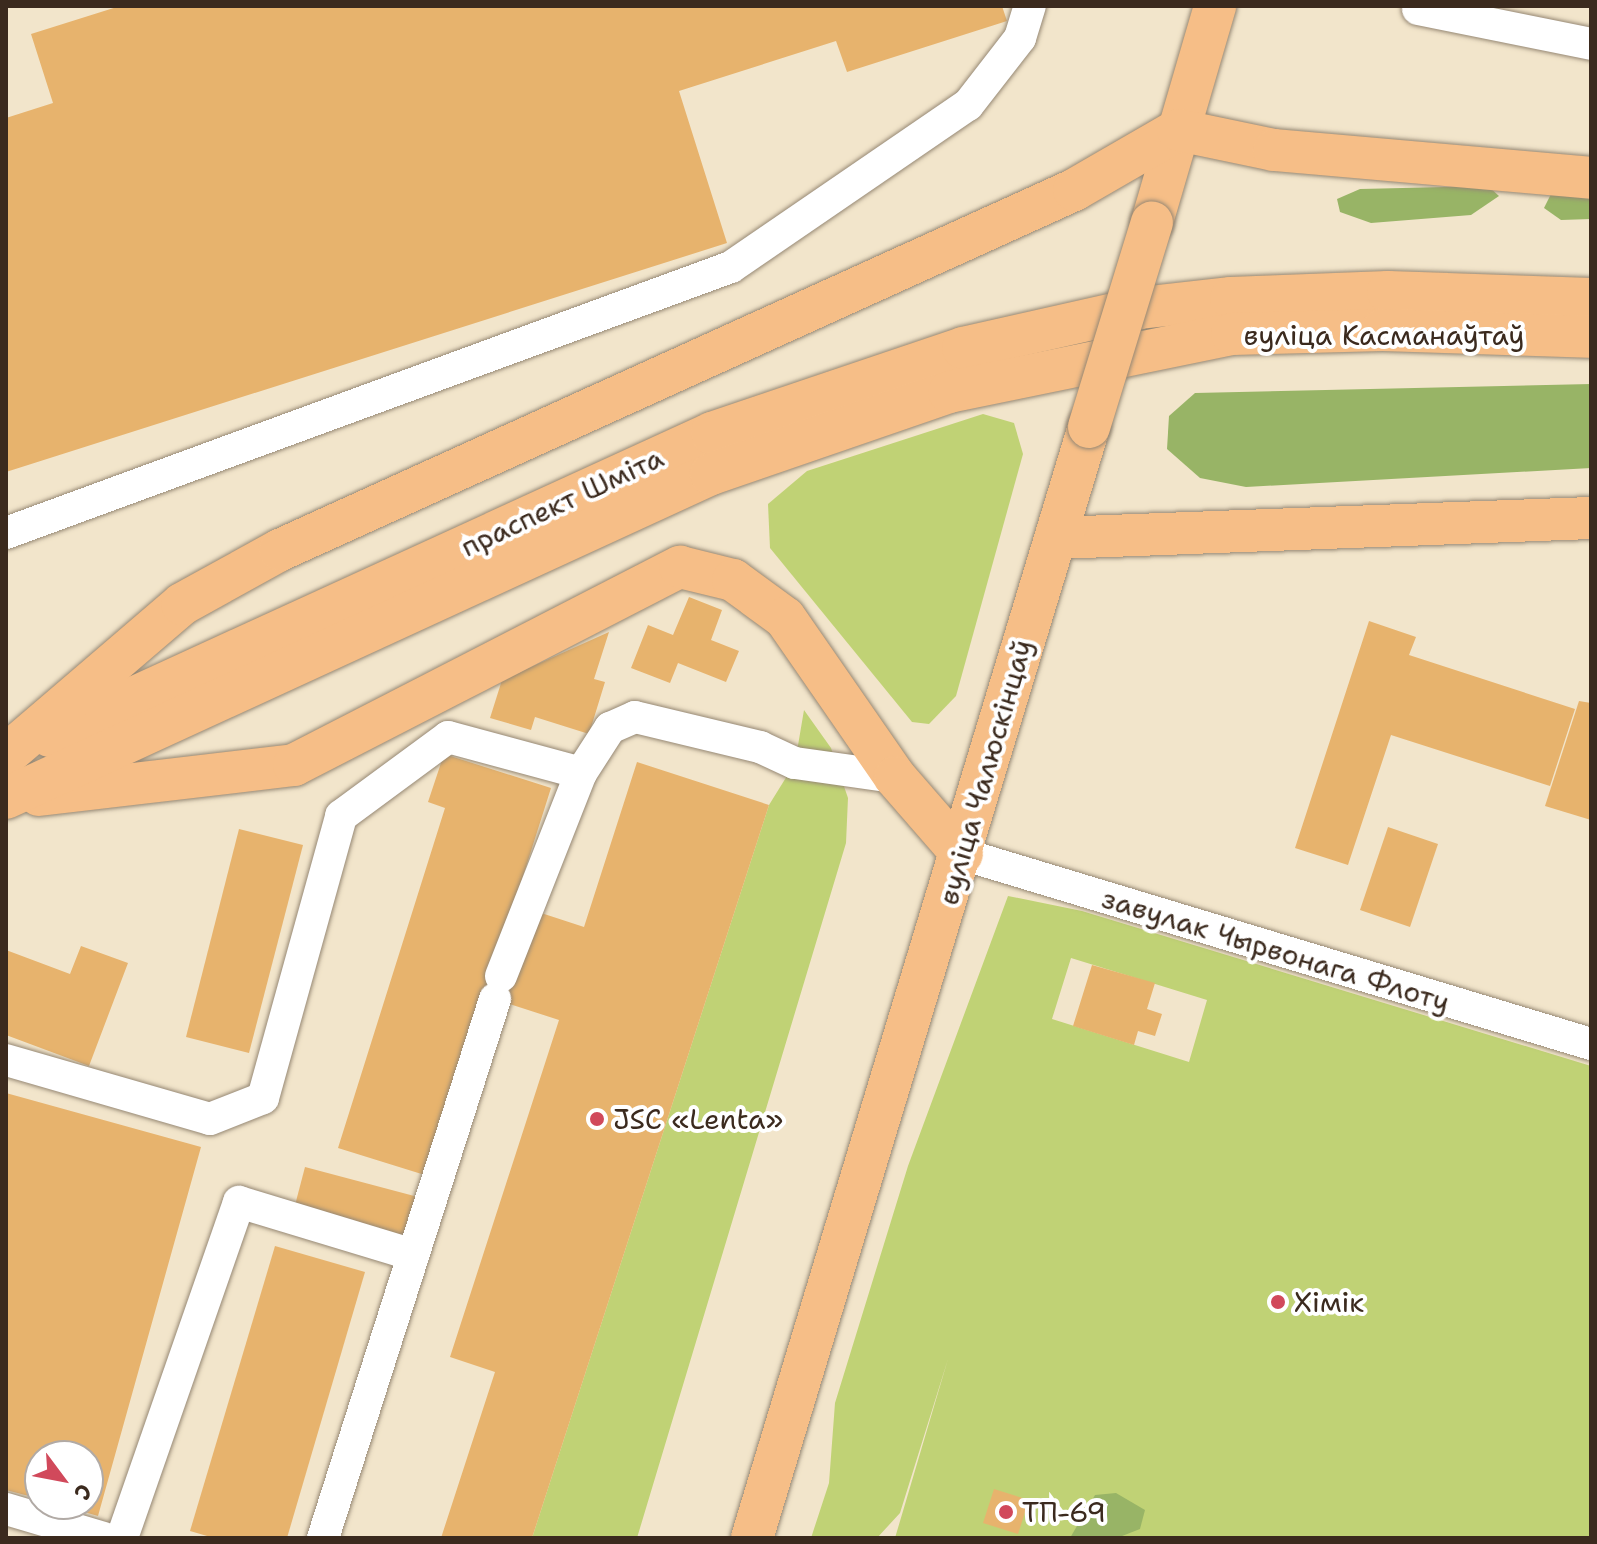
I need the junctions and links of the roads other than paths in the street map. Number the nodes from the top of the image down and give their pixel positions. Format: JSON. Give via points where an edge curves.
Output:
{"nodes":[{"id":1,"x":1030,"y":6,"type":"edge"},
{"id":2,"x":1215,"y":6,"type":"edge"},
{"id":3,"x":1418,"y":9,"type":"dead end"},
{"id":4,"x":1591,"y":44,"type":"edge"},
{"id":5,"x":1178,"y":130,"type":"junction"},
{"id":6,"x":1591,"y":178,"type":"edge"},
{"id":7,"x":1591,"y":299,"type":"edge"},
{"id":8,"x":1140,"y":308,"type":"joint"},
{"id":9,"x":1591,"y":337,"type":"edge"},
{"id":10,"x":1130,"y":350,"type":"joint"},
{"id":11,"x":1591,"y":518,"type":"edge"},
{"id":12,"x":6,"y":533,"type":"edge"},
{"id":13,"x":1056,"y":538,"type":"junction"},
{"id":14,"x":6,"y":756,"type":"edge"},
{"id":15,"x":581,"y":773,"type":"junction"},
{"id":16,"x":895,"y":777,"type":"junction"},
{"id":17,"x":6,"y":798,"type":"edge"},
{"id":18,"x":962,"y":854,"type":"junction"},
{"id":19,"x":1591,"y":1044,"type":"edge"},
{"id":20,"x":6,"y":1060,"type":"edge"},
{"id":21,"x":413,"y":1255,"type":"junction"},
{"id":22,"x":6,"y":1509,"type":"edge"},
{"id":23,"x":122,"y":1538,"type":"edge"},
{"id":24,"x":323,"y":1538,"type":"edge"},
{"id":25,"x":752,"y":1538,"type":"edge"}],
"edges":[{"from":1,"to":12,"type":"street","via":[[1020,38],[968,105],[731,267]]},
{"from":2,"to":5,"type":"main road","name":"вуліца Чалюскінцаў"},
{"from":3,"to":4,"type":"street"},
{"from":5,"to":6,"type":"main road","via":[[1274,150]]},
{"from":5,"to":13,"type":"main road","name":"вуліца Чалюскінцаў","bridge":true},
{"from":5,"to":14,"type":"main road","via":[[1074,190],[280,550],[182,604]]},
{"from":7,"to":8,"type":"main road","name":"вуліца Касманаўтаў","via":[[1388,292]]},
{"from":8,"to":14,"type":"main road","name":"праспект Шміта","via":[[963,348],[712,433]]},
{"from":9,"to":10,"type":"main road","name":"вуліца Касманаўтаў","via":[[1352,331],[1232,334]]},
{"from":10,"to":17,"type":"main road","name":"праспект Шміта","via":[[949,392],[711,474]]},
{"from":11,"to":13,"type":"main road"},
{"from":13,"to":18,"type":"main road","name":"вуліца Чалюскінцаў"},
{"from":15,"to":16,"type":"street","via":[[610,728],[635,717],[760,747],[795,763]]},
{"from":15,"to":20,"type":"street","via":[[448,737],[341,816],[263,1098],[210,1119]]},
{"from":15,"to":21,"type":"street","via":[[498,988]]},
{"from":16,"to":17,"type":"main road","via":[[785,618],[733,580],[680,567],[294,765]]},
{"from":16,"to":18,"type":"main road"},
{"from":18,"to":19,"type":"street","name":"завулак Чырвонага Флоту"},
{"from":18,"to":25,"type":"main road","name":"вуліца Чалюскінцаў"},
{"from":21,"to":23,"type":"street","via":[[239,1202]]},
{"from":21,"to":24,"type":"street"},
{"from":22,"to":23,"type":"street"}]}
